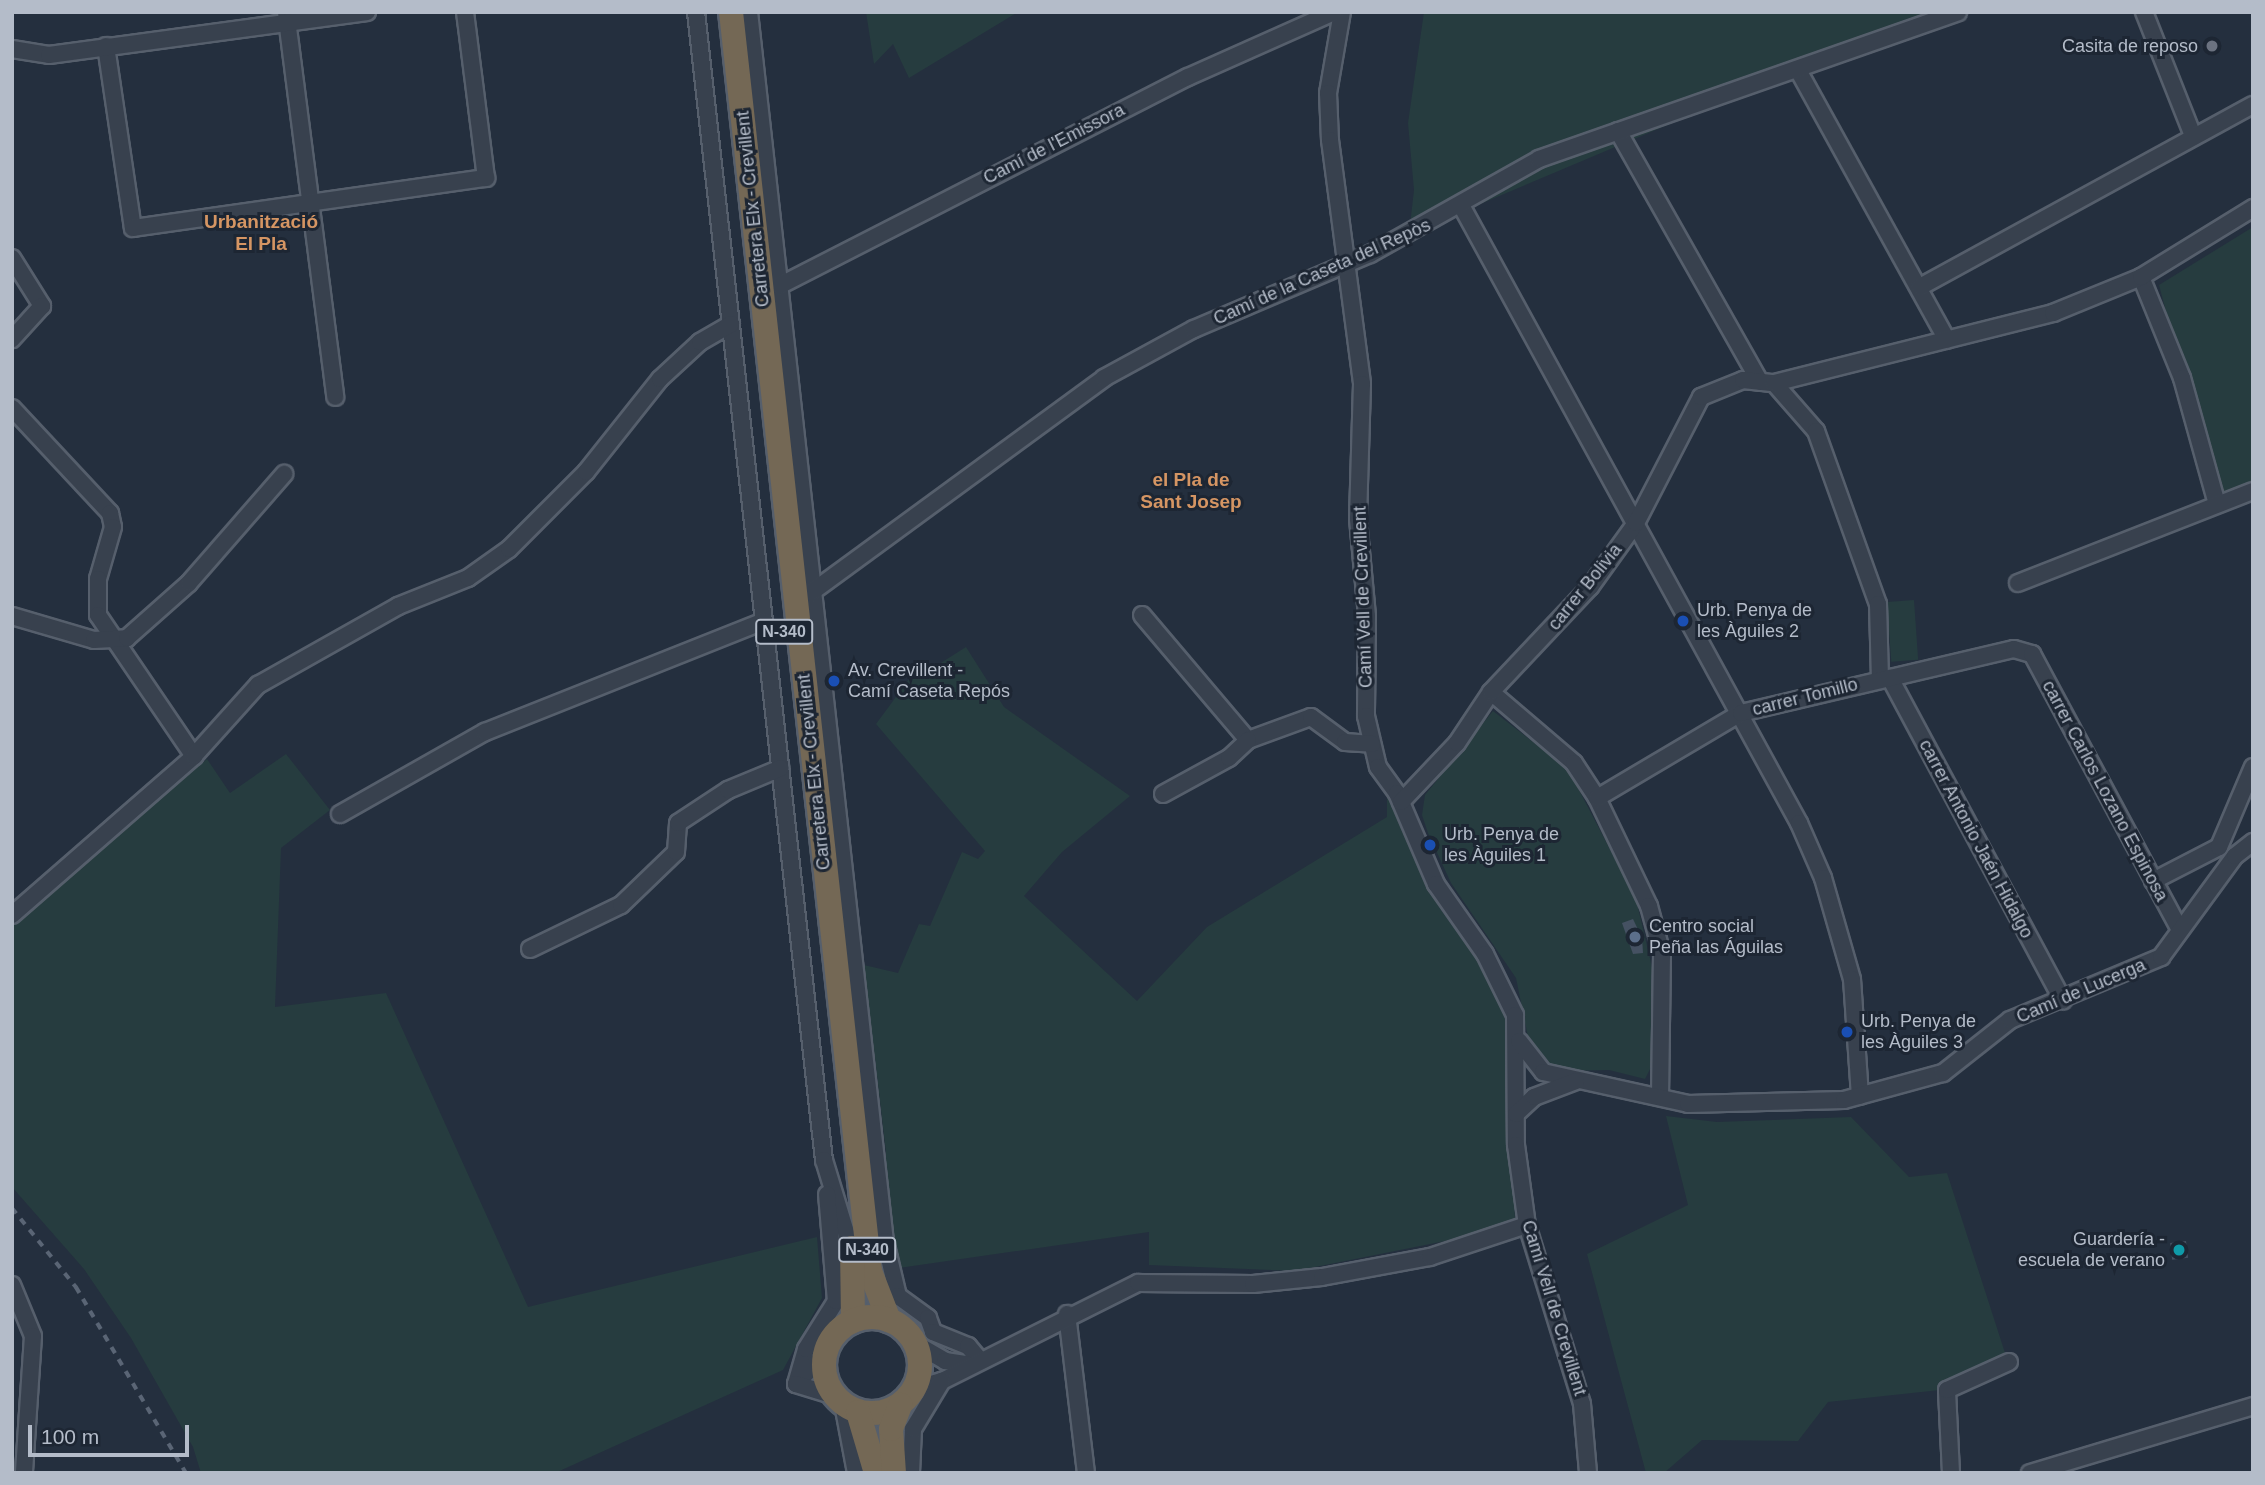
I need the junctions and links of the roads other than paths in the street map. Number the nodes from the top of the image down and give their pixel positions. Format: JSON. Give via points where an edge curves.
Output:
{"nodes":[{"id":1,"x":367,"y":12,"type":"edge"},
{"id":2,"x":466,"y":12,"type":"edge"},
{"id":3,"x":696,"y":12,"type":"edge"},
{"id":4,"x":715,"y":12,"type":"edge"},
{"id":5,"x":731,"y":12,"type":"edge"},
{"id":6,"x":749,"y":12,"type":"edge"},
{"id":7,"x":1335,"y":12,"type":"edge"},
{"id":8,"x":1342,"y":12,"type":"edge"},
{"id":9,"x":1958,"y":12,"type":"edge"},
{"id":10,"x":2144,"y":12,"type":"edge"},
{"id":11,"x":287,"y":18,"type":"edge"},
{"id":12,"x":106,"y":46,"type":"junction"},
{"id":13,"x":12,"y":49,"type":"edge"},
{"id":14,"x":1798,"y":70,"type":"junction"},
{"id":15,"x":2253,"y":105,"type":"edge"},
{"id":16,"x":1618,"y":131,"type":"junction"},
{"id":17,"x":2193,"y":136,"type":"junction"},
{"id":18,"x":309,"y":201,"type":"junction"},
{"id":19,"x":1462,"y":207,"type":"junction"},
{"id":20,"x":2253,"y":208,"type":"edge"},
{"id":21,"x":12,"y":258,"type":"edge"},
{"id":22,"x":1345,"y":263,"type":"junction"},
{"id":23,"x":2141,"y":277,"type":"junction"},
{"id":24,"x":779,"y":286,"type":"junction"},
{"id":25,"x":1920,"y":287,"type":"junction"},
{"id":26,"x":731,"y":324,"type":"junction"},
{"id":27,"x":12,"y":339,"type":"edge"},
{"id":28,"x":1947,"y":340,"type":"junction"},
{"id":29,"x":1767,"y":383,"type":"junction"},
{"id":30,"x":335,"y":397,"type":"dead end"},
{"id":31,"x":12,"y":408,"type":"edge"},
{"id":32,"x":284,"y":474,"type":"dead end"},
{"id":33,"x":2253,"y":491,"type":"edge"},
{"id":34,"x":2217,"y":503,"type":"junction"},
{"id":35,"x":1636,"y":523,"type":"junction"},
{"id":36,"x":1612,"y":556,"type":"junction"},
{"id":37,"x":1653,"y":558,"type":"junction"},
{"id":38,"x":2018,"y":583,"type":"dead end"},
{"id":39,"x":812,"y":592,"type":"junction"},
{"id":40,"x":1142,"y":615,"type":"dead end"},
{"id":41,"x":12,"y":616,"type":"edge"},
{"id":42,"x":764,"y":621,"type":"junction"},
{"id":43,"x":112,"y":640,"type":"junction"},
{"id":44,"x":2032,"y":654,"type":"joint"},
{"id":45,"x":1885,"y":678,"type":"junction"},
{"id":46,"x":1491,"y":692,"type":"junction"},
{"id":47,"x":1741,"y":713,"type":"junction"},
{"id":48,"x":1248,"y":740,"type":"junction"},
{"id":49,"x":1372,"y":744,"type":"junction"},
{"id":50,"x":194,"y":756,"type":"junction"},
{"id":51,"x":2253,"y":767,"type":"edge"},
{"id":52,"x":781,"y":768,"type":"junction"},
{"id":53,"x":1419,"y":781,"type":"junction"},
{"id":54,"x":1163,"y":794,"type":"dead end"},
{"id":55,"x":1597,"y":798,"type":"junction"},
{"id":56,"x":1401,"y":802,"type":"junction"},
{"id":57,"x":340,"y":814,"type":"dead end"},
{"id":58,"x":1413,"y":825,"type":"junction"},
{"id":59,"x":2253,"y":842,"type":"edge"},
{"id":60,"x":2219,"y":846,"type":"junction"},
{"id":61,"x":2153,"y":881,"type":"junction"},
{"id":62,"x":2195,"y":907,"type":"junction"},
{"id":63,"x":12,"y":915,"type":"edge"},
{"id":64,"x":2179,"y":928,"type":"junction"},
{"id":65,"x":530,"y":949,"type":"dead end"},
{"id":66,"x":2063,"y":1000,"type":"junction"},
{"id":67,"x":1518,"y":1040,"type":"junction"},
{"id":68,"x":1538,"y":1069,"type":"junction"},
{"id":69,"x":864,"y":1072,"type":"junction"},
{"id":70,"x":1585,"y":1079,"type":"junction"},
{"id":71,"x":1517,"y":1080,"type":"junction"},
{"id":72,"x":1544,"y":1093,"type":"junction"},
{"id":73,"x":1860,"y":1096,"type":"junction"},
{"id":74,"x":1660,"y":1097,"type":"junction"},
{"id":75,"x":1516,"y":1114,"type":"junction"},
{"id":76,"x":824,"y":1160,"type":"junction"},
{"id":77,"x":859,"y":1176,"type":"junction"},
{"id":78,"x":1527,"y":1225,"type":"junction"},
{"id":79,"x":852,"y":1252,"type":"junction"},
{"id":80,"x":12,"y":1285,"type":"edge"},
{"id":81,"x":1067,"y":1314,"type":"junction"},
{"id":82,"x":889,"y":1320,"type":"junction"},
{"id":83,"x":853,"y":1321,"type":"junction"},
{"id":84,"x":916,"y":1344,"type":"junction"},
{"id":85,"x":825,"y":1354,"type":"junction"},
{"id":86,"x":972,"y":1361,"type":"junction"},
{"id":87,"x":2009,"y":1362,"type":"dead end"},
{"id":88,"x":942,"y":1381,"type":"junction"},
{"id":89,"x":796,"y":1384,"type":"junction"},
{"id":90,"x":907,"y":1397,"type":"junction"},
{"id":91,"x":845,"y":1404,"type":"junction"},
{"id":92,"x":2253,"y":1406,"type":"edge"},
{"id":93,"x":24,"y":1473,"type":"edge"},
{"id":94,"x":856,"y":1473,"type":"edge"},
{"id":95,"x":876,"y":1473,"type":"edge"},
{"id":96,"x":894,"y":1473,"type":"edge"},
{"id":97,"x":911,"y":1473,"type":"edge"},
{"id":98,"x":1086,"y":1473,"type":"edge"},
{"id":99,"x":1588,"y":1473,"type":"edge"},
{"id":100,"x":1951,"y":1473,"type":"edge"},
{"id":101,"x":2030,"y":1473,"type":"edge"}],
"edges":[{"from":1,"to":11,"type":"street"},
{"from":2,"to":18,"type":"street","via":[[486,178]]},
{"from":3,"to":26,"type":"street"},
{"from":4,"to":79,"type":"highway","name":"Carretera Elx - Crevillent","number":"N-340"},
{"from":5,"to":77,"type":"highway","name":"Carretera Elx - Crevillent","number":"N-340"},
{"from":6,"to":24,"type":"street"},
{"from":7,"to":24,"type":"street","name":"Camí de l'Emissora","via":[[1188,77]]},
{"from":8,"to":22,"type":"street","name":"Camí Vell de Crevillent","via":[[1328,93],[1333,197]]},
{"from":9,"to":14,"type":"street","name":"Camí de la Caseta del Repòs"},
{"from":10,"to":17,"type":"street"},
{"from":11,"to":12,"type":"street"},
{"from":11,"to":18,"type":"street"},
{"from":12,"to":13,"type":"street","via":[[49,55]]},
{"from":12,"to":18,"type":"street","via":[[133,228]]},
{"from":14,"to":16,"type":"street","name":"Camí de la Caseta del Repòs"},
{"from":14,"to":25,"type":"street"},
{"from":15,"to":17,"type":"street"},
{"from":16,"to":19,"type":"street","name":"Camí de la Caseta del Repòs","via":[[1539,159]]},
{"from":16,"to":29,"type":"street"},
{"from":17,"to":25,"type":"street"},
{"from":18,"to":30,"type":"street"},
{"from":19,"to":22,"type":"street","name":"Camí de la Caseta del Repòs"},
{"from":19,"to":35,"type":"street"},
{"from":20,"to":23,"type":"street","name":"carrer Bolivia"},
{"from":21,"to":27,"type":"street","via":[[42,306]]},
{"from":22,"to":39,"type":"street","name":"Camí de la Caseta del Repòs","via":[[1194,330],[1104,379]]},
{"from":22,"to":49,"type":"street","name":"Camí Vell de Crevillent","via":[[1362,384],[1359,565],[1367,616],[1366,716]]},
{"from":23,"to":28,"type":"street","name":"carrer Bolivia","via":[[2053,313]]},
{"from":23,"to":34,"type":"street","via":[[2182,378]]},
{"from":24,"to":39,"type":"street"},
{"from":25,"to":28,"type":"street"},
{"from":26,"to":42,"type":"street"},
{"from":26,"to":50,"type":"street","via":[[700,342],[660,379],[586,472],[509,549],[468,578],[398,606],[258,685]]},
{"from":28,"to":29,"type":"street","name":"carrer Bolivia"},
{"from":29,"to":35,"type":"street","name":"carrer Bolivia","via":[[1721,386],[1702,397]]},
{"from":29,"to":45,"type":"street","via":[[1808,418],[1820,443],[1878,604]]},
{"from":31,"to":43,"type":"street","via":[[110,513],[113,527],[96,596],[98,615]]},
{"from":32,"to":43,"type":"street","via":[[189,583],[141,629]]},
{"from":33,"to":34,"type":"street"},
{"from":34,"to":38,"type":"street"},
{"from":35,"to":36,"type":"street","name":"carrer Bolivia"},
{"from":35,"to":37,"type":"street"},
{"from":36,"to":37,"type":"street","via":[[1640,551]]},
{"from":36,"to":46,"type":"street","name":"carrer Bolivia"},
{"from":37,"to":47,"type":"street"},
{"from":39,"to":69,"type":"street"},
{"from":40,"to":48,"type":"street"},
{"from":41,"to":43,"type":"street","via":[[73,635]]},
{"from":42,"to":52,"type":"street"},
{"from":42,"to":57,"type":"street","via":[[485,732]]},
{"from":43,"to":50,"type":"street"},
{"from":44,"to":45,"type":"street","name":"carrer Tomillo","via":[[2014,649]]},
{"from":44,"to":61,"type":"street","name":"carrer Carlos Lozano Espinosa"},
{"from":45,"to":47,"type":"street","name":"carrer Tomillo"},
{"from":45,"to":66,"type":"street","name":"carrer Antonio Jaén Hidalgo"},
{"from":46,"to":53,"type":"street","name":"carrer Bolivia","via":[[1457,743]]},
{"from":46,"to":55,"type":"street","via":[[1574,763]]},
{"from":47,"to":55,"type":"street","name":"carrer Tomillo"},
{"from":47,"to":73,"type":"street","via":[[1799,823],[1842,937],[1852,979]]},
{"from":48,"to":49,"type":"street","via":[[1311,717],[1345,743]]},
{"from":48,"to":54,"type":"street","via":[[1229,758]]},
{"from":49,"to":56,"type":"street","name":"Camí Vell de Crevillent","via":[[1378,767]]},
{"from":50,"to":63,"type":"street"},
{"from":51,"to":60,"type":"street"},
{"from":52,"to":65,"type":"street","via":[[728,790],[678,823],[676,852],[621,905]]},
{"from":52,"to":76,"type":"street"},
{"from":53,"to":56,"type":"street","name":"carrer Bolivia"},
{"from":53,"to":58,"type":"street"},
{"from":55,"to":74,"type":"street","via":[[1658,931],[1663,976]]},
{"from":56,"to":58,"type":"street","name":"Camí Vell de Crevillent"},
{"from":58,"to":67,"type":"street","name":"Camí Vell de Crevillent","via":[[1436,884],[1485,954],[1515,1014]]},
{"from":59,"to":62,"type":"street","name":"Camí de Lucerga","via":[[2235,856]]},
{"from":60,"to":61,"type":"street"},
{"from":60,"to":62,"type":"street"},
{"from":61,"to":64,"type":"street","name":"carrer Carlos Lozano Espinosa"},
{"from":62,"to":64,"type":"street","name":"Camí de Lucerga"},
{"from":64,"to":66,"type":"street","name":"Camí de Lucerga","via":[[2161,957]]},
{"from":66,"to":73,"type":"street","name":"Camí de Lucerga","via":[[2010,1020],[1943,1073]]},
{"from":67,"to":68,"type":"street"},
{"from":67,"to":71,"type":"street","name":"Camí Vell de Crevillent"},
{"from":68,"to":70,"type":"street","name":"Camí de Lucerga"},
{"from":68,"to":71,"type":"street"},
{"from":69,"to":77,"type":"street"},
{"from":69,"to":86,"type":"street","via":[[885,1241],[898,1296],[928,1318],[933,1332],[968,1346]]},
{"from":70,"to":72,"type":"street"},
{"from":70,"to":74,"type":"street","name":"Camí de Lucerga"},
{"from":71,"to":72,"type":"street"},
{"from":71,"to":75,"type":"street","name":"Camí Vell de Crevillent"},
{"from":72,"to":75,"type":"street"},
{"from":73,"to":74,"type":"street","name":"Camí de Lucerga","via":[[1688,1104]]},
{"from":75,"to":78,"type":"street","name":"Camí Vell de Crevillent"},
{"from":76,"to":79,"type":"street"},
{"from":76,"to":89,"type":"street","via":[[836,1301],[806,1349]]},
{"from":77,"to":82,"type":"highway","name":"Carretera Elx - Crevillent","number":"N-340","via":[[870,1271]]},
{"from":78,"to":81,"type":"street","via":[[1430,1257],[1322,1277],[1253,1284],[1138,1283]]},
{"from":78,"to":99,"type":"street","name":"Camí Vell de Crevillent","via":[[1582,1404]]},
{"from":79,"to":83,"type":"highway","name":"Carretera Elx - Crevillent","number":"N-340"},
{"from":80,"to":93,"type":"street","via":[[33,1336]]},
{"from":81,"to":86,"type":"street"},
{"from":81,"to":98,"type":"street"},
{"from":82,"to":83,"type":"highway"},
{"from":82,"to":84,"type":"highway","number":"N-340"},
{"from":83,"to":85,"type":"highway","via":[[833,1337]]},
{"from":84,"to":86,"type":"street","via":[[945,1361]]},
{"from":84,"to":90,"type":"highway","via":[[920,1371]]},
{"from":85,"to":89,"type":"street"},
{"from":85,"to":91,"type":"highway","via":[[825,1377]]},
{"from":86,"to":88,"type":"street"},
{"from":87,"to":100,"type":"street","via":[[1947,1390]]},
{"from":88,"to":90,"type":"street"},
{"from":88,"to":97,"type":"street","via":[[913,1429]]},
{"from":89,"to":91,"type":"street"},
{"from":90,"to":91,"type":"highway","via":[[883,1413]]},
{"from":90,"to":96,"type":"highway","via":[[891,1429]]},
{"from":91,"to":94,"type":"street"},
{"from":91,"to":95,"type":"highway"},
{"from":92,"to":101,"type":"street"}]}
